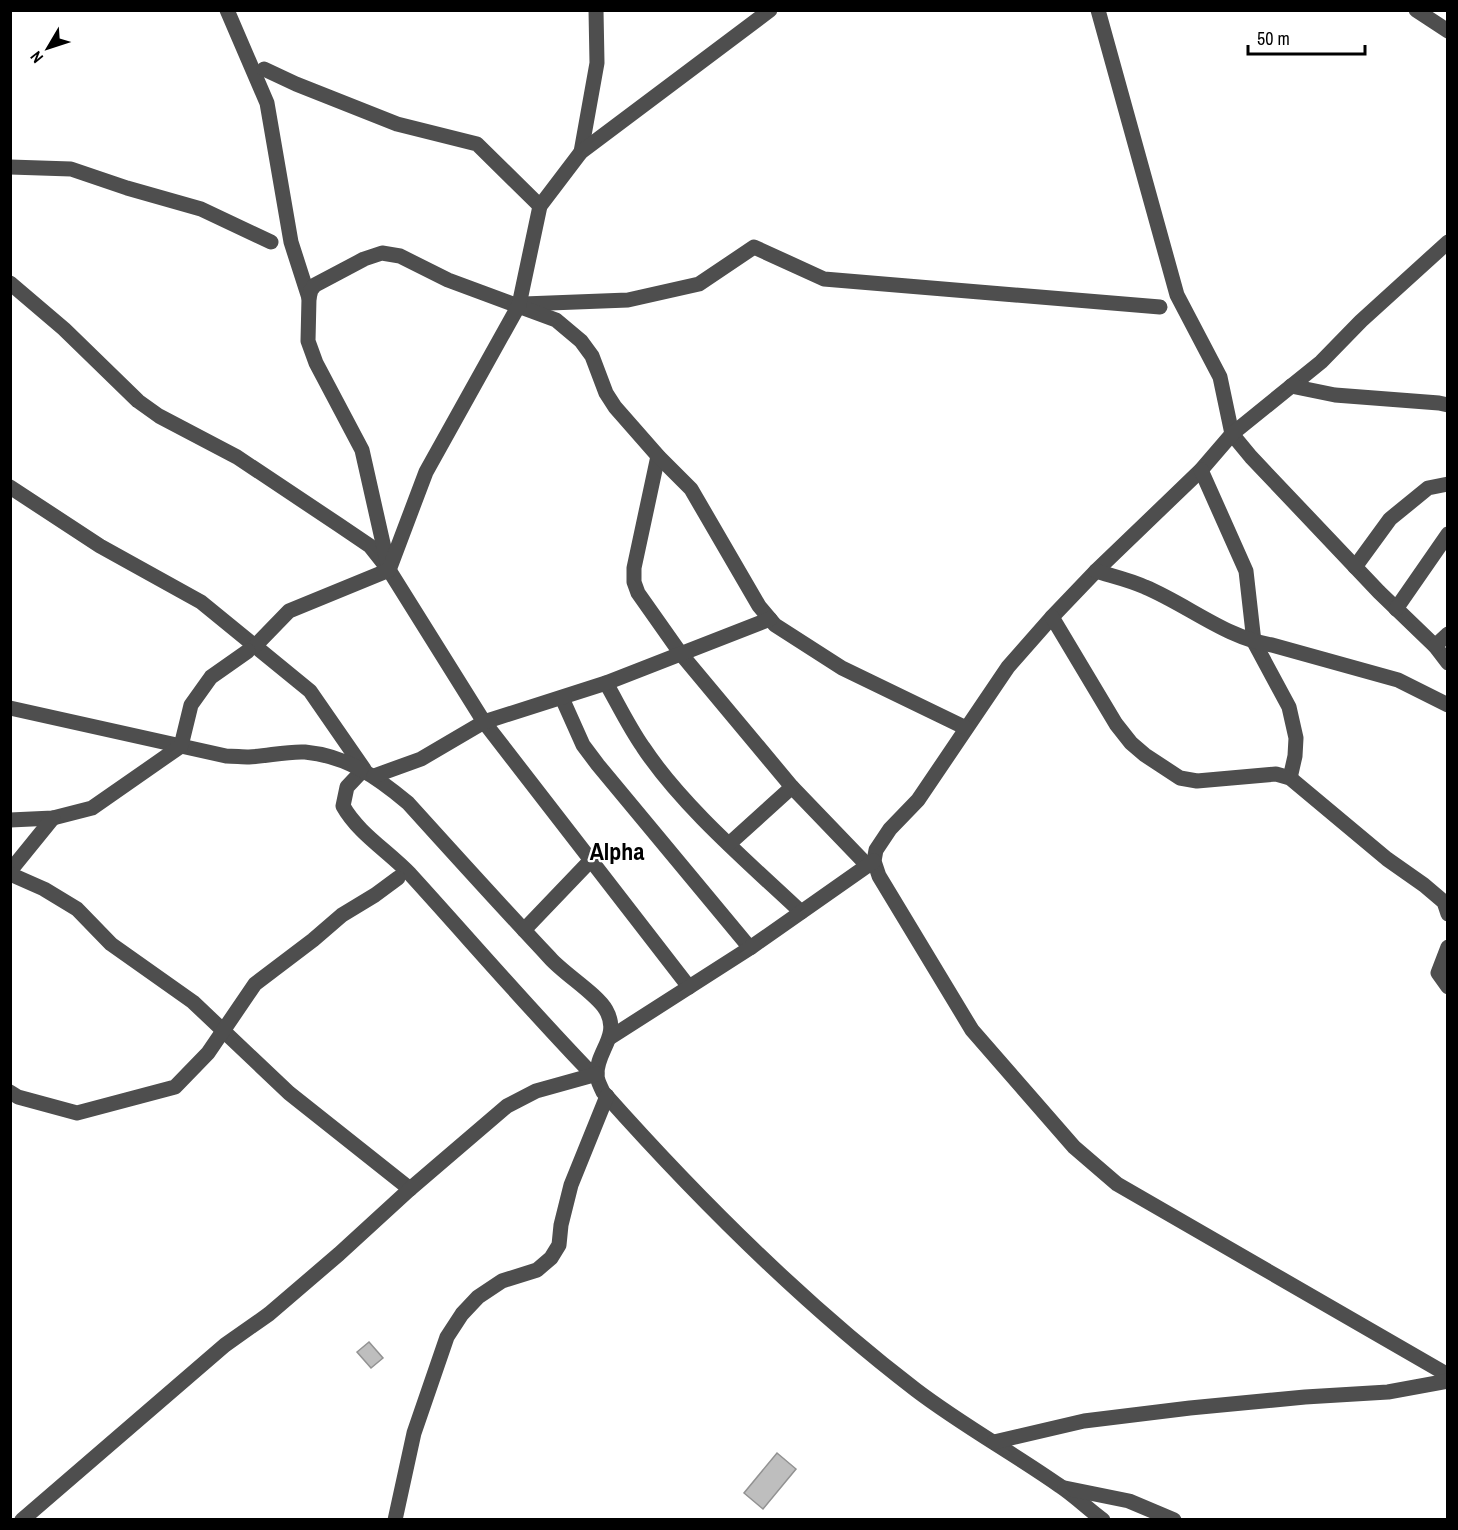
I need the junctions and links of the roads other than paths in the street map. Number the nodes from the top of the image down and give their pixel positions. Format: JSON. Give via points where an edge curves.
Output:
{"nodes":[{"id":1,"x":227,"y":10,"type":"edge"},
{"id":2,"x":596,"y":10,"type":"edge"},
{"id":3,"x":770,"y":10,"type":"edge"},
{"id":4,"x":1098,"y":10,"type":"edge"},
{"id":5,"x":1416,"y":10,"type":"edge"},
{"id":6,"x":1448,"y":31,"type":"edge"},
{"id":7,"x":264,"y":69,"type":"dead end"},
{"id":8,"x":581,"y":153,"type":"junction"},
{"id":9,"x":10,"y":167,"type":"edge"},
{"id":10,"x":540,"y":206,"type":"junction"},
{"id":11,"x":271,"y":242,"type":"dead end"},
{"id":12,"x":1448,"y":242,"type":"edge"},
{"id":13,"x":10,"y":283,"type":"edge"},
{"id":14,"x":309,"y":298,"type":"junction"},
{"id":15,"x":519,"y":305,"type":"junction"},
{"id":16,"x":1160,"y":307,"type":"dead end"},
{"id":17,"x":1291,"y":386,"type":"junction"},
{"id":18,"x":1448,"y":405,"type":"edge"},
{"id":19,"x":1232,"y":434,"type":"junction"},
{"id":20,"x":658,"y":456,"type":"junction"},
{"id":21,"x":1201,"y":470,"type":"junction"},
{"id":22,"x":1448,"y":484,"type":"edge"},
{"id":23,"x":10,"y":487,"type":"edge"},
{"id":24,"x":1448,"y":534,"type":"edge"},
{"id":25,"x":1355,"y":567,"type":"junction"},
{"id":26,"x":389,"y":570,"type":"junction"},
{"id":27,"x":1096,"y":571,"type":"junction"},
{"id":28,"x":1396,"y":609,"type":"junction"},
{"id":29,"x":1052,"y":617,"type":"junction"},
{"id":30,"x":770,"y":619,"type":"junction"},
{"id":31,"x":1448,"y":634,"type":"edge"},
{"id":32,"x":1254,"y":642,"type":"junction"},
{"id":33,"x":1435,"y":646,"type":"junction"},
{"id":34,"x":251,"y":649,"type":"junction"},
{"id":35,"x":681,"y":654,"type":"junction"},
{"id":36,"x":1448,"y":663,"type":"edge"},
{"id":37,"x":606,"y":683,"type":"junction"},
{"id":38,"x":562,"y":698,"type":"junction"},
{"id":39,"x":1448,"y":705,"type":"edge"},
{"id":40,"x":10,"y":708,"type":"edge"},
{"id":41,"x":484,"y":722,"type":"junction"},
{"id":42,"x":966,"y":728,"type":"junction"},
{"id":43,"x":181,"y":746,"type":"junction"},
{"id":44,"x":369,"y":772,"type":"junction"},
{"id":45,"x":1290,"y":778,"type":"junction"},
{"id":46,"x":792,"y":787,"type":"junction"},
{"id":47,"x":52,"y":818,"type":"junction"},
{"id":48,"x":10,"y":820,"type":"edge"},
{"id":49,"x":729,"y":844,"type":"junction"},
{"id":50,"x":591,"y":860,"type":"junction"},
{"id":51,"x":871,"y":863,"type":"junction"},
{"id":52,"x":10,"y":872,"type":"edge"},
{"id":53,"x":398,"y":878,"type":"dead end"},
{"id":54,"x":1446,"y":904,"type":"edge"},
{"id":55,"x":801,"y":912,"type":"junction"},
{"id":56,"x":524,"y":930,"type":"junction"},
{"id":57,"x":1448,"y":947,"type":"edge"},
{"id":58,"x":750,"y":948,"type":"junction"},
{"id":59,"x":688,"y":987,"type":"junction"},
{"id":60,"x":1448,"y":987,"type":"edge"},
{"id":61,"x":222,"y":1030,"type":"junction"},
{"id":62,"x":611,"y":1037,"type":"junction"},
{"id":63,"x":595,"y":1075,"type":"junction"},
{"id":64,"x":10,"y":1092,"type":"edge"},
{"id":65,"x":607,"y":1096,"type":"junction"},
{"id":66,"x":410,"y":1189,"type":"junction"},
{"id":67,"x":1448,"y":1375,"type":"edge"},
{"id":68,"x":1448,"y":1381,"type":"edge"},
{"id":69,"x":994,"y":1442,"type":"junction"},
{"id":70,"x":1062,"y":1487,"type":"junction"},
{"id":71,"x":22,"y":1520,"type":"edge"},
{"id":72,"x":395,"y":1520,"type":"edge"},
{"id":73,"x":1103,"y":1520,"type":"edge"},
{"id":74,"x":1174,"y":1520,"type":"edge"}],
"edges":[{"from":1,"to":14,"type":"street","via":[[267,103],[291,242]]},
{"from":2,"to":8,"type":"street","via":[[597,63]]},
{"from":3,"to":8,"type":"street"},
{"from":4,"to":19,"type":"street","via":[[1177,295],[1220,377]]},
{"from":5,"to":6,"type":"street"},
{"from":7,"to":10,"type":"street","via":[[397,124],[477,144]]},
{"from":8,"to":10,"type":"street"},
{"from":9,"to":11,"type":"street","via":[[71,169],[201,209]]},
{"from":10,"to":15,"type":"street"},
{"from":12,"to":17,"type":"street"},
{"from":13,"to":26,"type":"street","via":[[138,401],[237,457],[339,525],[370,546]]},
{"from":14,"to":15,"type":"street","via":[[315,285],[381,254],[400,256],[448,280]]},
{"from":14,"to":26,"type":"street","via":[[308,341],[362,450]]},
{"from":15,"to":16,"type":"street","via":[[628,300],[699,284],[754,247],[824,279]]},
{"from":15,"to":20,"type":"street","via":[[556,320],[581,341],[615,407]]},
{"from":15,"to":26,"type":"street","via":[[426,472]]},
{"from":17,"to":18,"type":"street","via":[[1335,395]]},
{"from":17,"to":19,"type":"street"},
{"from":19,"to":21,"type":"street"},
{"from":19,"to":25,"type":"street"},
{"from":20,"to":30,"type":"street","via":[[691,489]]},
{"from":20,"to":35,"type":"street","via":[[634,582]]},
{"from":21,"to":27,"type":"street"},
{"from":21,"to":32,"type":"street","via":[[1246,571]]},
{"from":22,"to":25,"type":"street","via":[[1428,488],[1390,519]]},
{"from":23,"to":34,"type":"street","via":[[100,546],[201,602]]},
{"from":24,"to":28,"type":"street"},
{"from":25,"to":28,"type":"street"},
{"from":26,"to":34,"type":"street","via":[[289,611]]},
{"from":26,"to":41,"type":"street"},
{"from":27,"to":29,"type":"street"},
{"from":27,"to":32,"type":"street","via":[[1144,586]]},
{"from":28,"to":33,"type":"street"},
{"from":29,"to":42,"type":"street","via":[[1008,667]]},
{"from":29,"to":45,"type":"street","via":[[1131,743],[1180,778],[1197,782],[1276,774]]},
{"from":30,"to":35,"type":"street"},
{"from":30,"to":42,"type":"street","via":[[842,668]]},
{"from":31,"to":33,"type":"street"},
{"from":32,"to":39,"type":"street","via":[[1398,680]]},
{"from":32,"to":45,"type":"street","via":[[1289,707],[1296,738]]},
{"from":33,"to":36,"type":"street"},
{"from":34,"to":43,"type":"street","via":[[210,676],[191,705]]},
{"from":34,"to":44,"type":"street","via":[[310,692]]},
{"from":35,"to":37,"type":"street"},
{"from":35,"to":46,"type":"street"},
{"from":37,"to":38,"type":"street"},
{"from":37,"to":49,"type":"street","via":[[643,747]]},
{"from":38,"to":41,"type":"street"},
{"from":38,"to":58,"type":"street","via":[[583,744],[598,765]]},
{"from":40,"to":43,"type":"street"},
{"from":41,"to":44,"type":"street","via":[[421,759]]},
{"from":41,"to":50,"type":"street"},
{"from":42,"to":51,"type":"street","via":[[918,800],[890,829]]},
{"from":43,"to":44,"type":"street","via":[[226,756],[304,752],[336,758]]},
{"from":43,"to":47,"type":"street","via":[[92,808]]},
{"from":44,"to":56,"type":"street","via":[[408,803]]},
{"from":44,"to":63,"type":"street","via":[[347,787],[343,806],[350,819],[394,858],[555,1037]]},
{"from":45,"to":54,"type":"street"},
{"from":46,"to":49,"type":"street"},
{"from":46,"to":51,"type":"street"},
{"from":47,"to":48,"type":"street"},
{"from":47,"to":52,"type":"street"},
{"from":49,"to":55,"type":"street"},
{"from":50,"to":56,"type":"street"},
{"from":50,"to":59,"type":"street"},
{"from":51,"to":55,"type":"street"},
{"from":51,"to":67,"type":"street","via":[[972,1030],[1074,1147],[1117,1184]]},
{"from":52,"to":61,"type":"street","via":[[77,909],[111,944],[192,1002]]},
{"from":53,"to":61,"type":"street","via":[[342,915],[255,984]]},
{"from":55,"to":58,"type":"street"},
{"from":56,"to":62,"type":"street","via":[[607,1011]]},
{"from":57,"to":60,"type":"street","via":[[1438,973]]},
{"from":58,"to":59,"type":"street"},
{"from":59,"to":62,"type":"street"},
{"from":61,"to":64,"type":"street","via":[[208,1053],[176,1087],[77,1113],[18,1098]]},
{"from":61,"to":66,"type":"street","via":[[289,1093]]},
{"from":62,"to":63,"type":"street"},
{"from":63,"to":65,"type":"street"},
{"from":63,"to":66,"type":"street","via":[[536,1091],[507,1106]]},
{"from":65,"to":69,"type":"street","via":[[644,1139],[772,1268],[917,1390]]},
{"from":65,"to":72,"type":"street","via":[[571,1185],[559,1245],[551,1258],[537,1270],[502,1281],[478,1297],[447,1337],[414,1433]]},
{"from":66,"to":71,"type":"street","via":[[339,1254],[225,1345]]},
{"from":68,"to":69,"type":"street","via":[[1388,1392],[1236,1403],[1084,1421]]},
{"from":69,"to":70,"type":"street"},
{"from":70,"to":73,"type":"street"},
{"from":70,"to":74,"type":"street","via":[[1129,1501]]}]}
